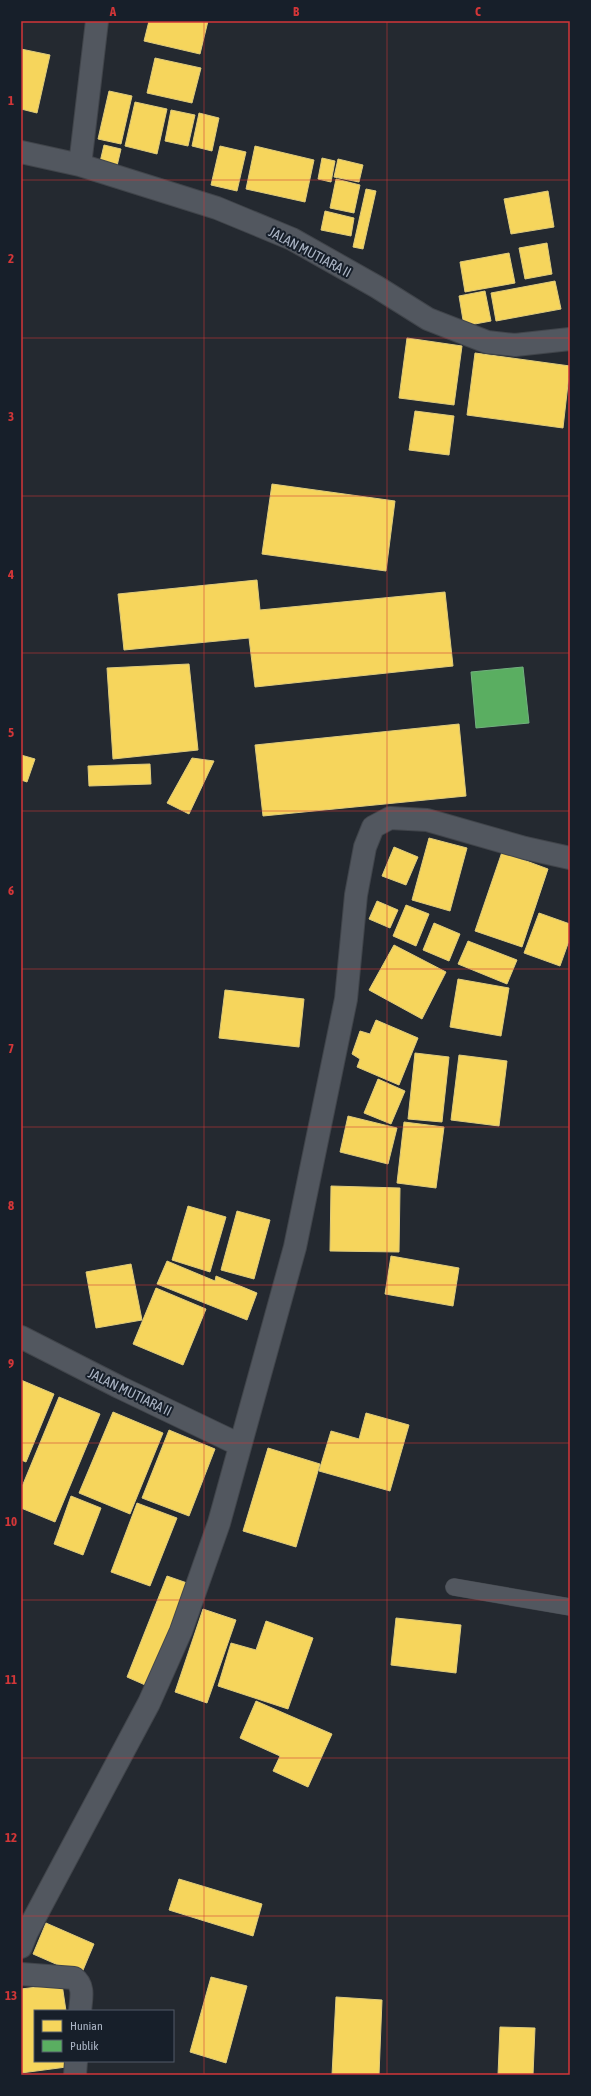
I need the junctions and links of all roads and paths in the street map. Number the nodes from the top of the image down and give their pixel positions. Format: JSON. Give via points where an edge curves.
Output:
{"nodes":[{"id":1,"x":97,"y":21,"type":"edge"},
{"id":2,"x":21,"y":152,"type":"edge"},
{"id":3,"x":80,"y":165,"type":"junction"},
{"id":4,"x":570,"y":339,"type":"edge"},
{"id":5,"x":570,"y":858,"type":"edge"},
{"id":6,"x":21,"y":1337,"type":"edge"},
{"id":7,"x":240,"y":1445,"type":"junction"},
{"id":8,"x":454,"y":1587,"type":"dead end"},
{"id":9,"x":570,"y":1607,"type":"edge"},
{"id":10,"x":21,"y":1947,"type":"edge"},
{"id":11,"x":21,"y":1974,"type":"edge"},
{"id":12,"x":80,"y":2010,"type":"edge"},
{"id":13,"x":76,"y":2062,"type":"edge"},
{"id":14,"x":75,"y":2075,"type":"edge"}],
"edges":[{"from":1,"to":3,"type":"street"},
{"from":2,"to":3,"type":"street","name":"JALAN MUTIARA II"},
{"from":3,"to":4,"type":"street","name":"JALAN MUTIARA II","via":[[217,208],[292,239],[428,319],[458,332],[487,342],[515,345]]},
{"from":5,"to":7,"type":"street","via":[[427,820],[390,818],[373,827],[365,847],[356,895],[346,999],[295,1247]]},
{"from":6,"to":7,"type":"street","name":"JALAN MUTIARA II"},
{"from":7,"to":10,"type":"street","via":[[219,1522],[178,1638],[149,1703]]},
{"from":8,"to":9,"type":"lane"},
{"from":11,"to":12,"type":"street","via":[[74,1978],[79,1982],[81,1989]]},
{"from":13,"to":14,"type":"street"}]}
